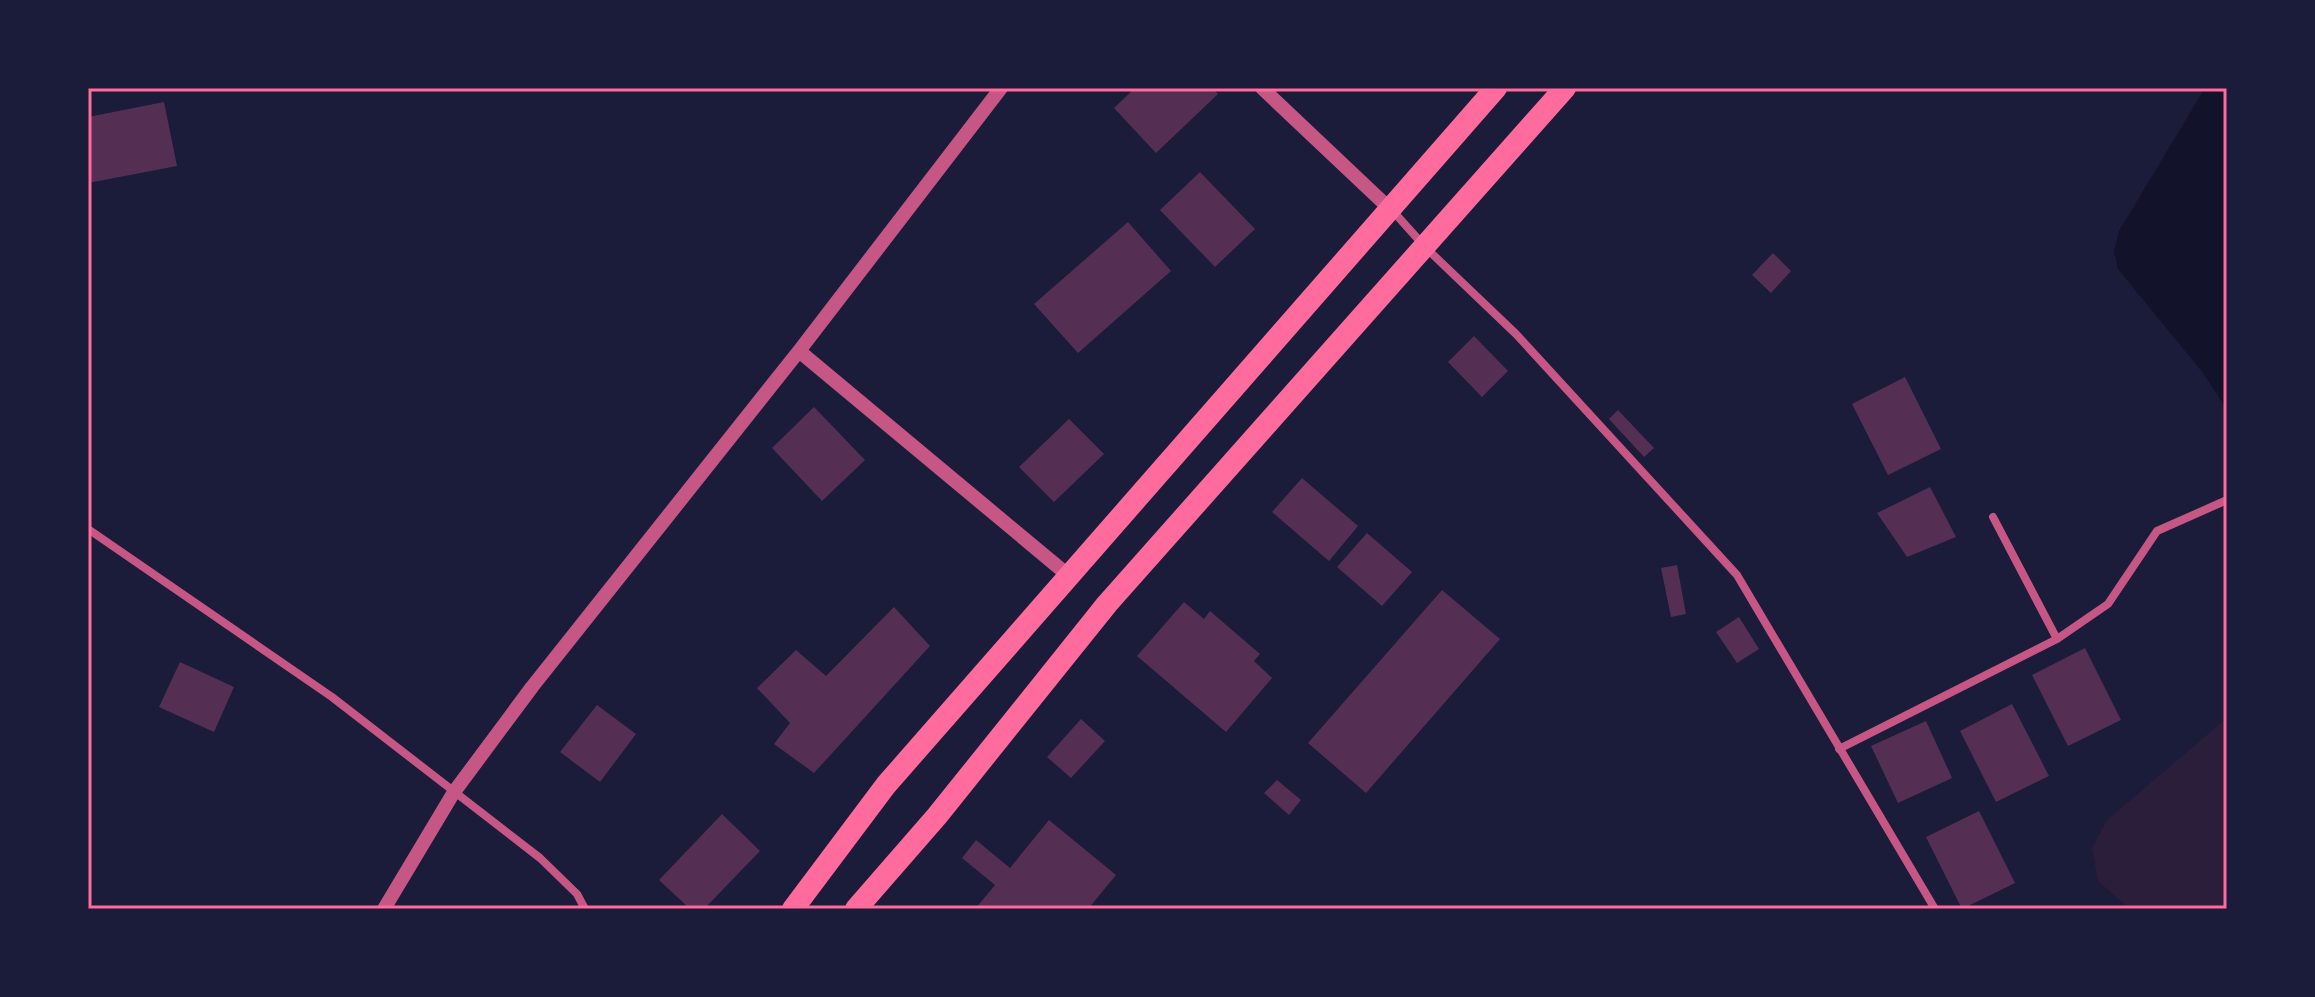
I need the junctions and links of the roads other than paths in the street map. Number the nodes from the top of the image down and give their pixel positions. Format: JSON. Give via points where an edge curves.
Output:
{"nodes":[{"id":1,"x":1001,"y":88,"type":"edge"},
{"id":2,"x":1262,"y":88,"type":"edge"},
{"id":3,"x":1496,"y":88,"type":"edge"},
{"id":4,"x":1565,"y":88,"type":"edge"},
{"id":5,"x":1390,"y":209,"type":"junction"},
{"id":6,"x":1426,"y":248,"type":"junction"},
{"id":7,"x":799,"y":351,"type":"junction"},
{"id":8,"x":2227,"y":500,"type":"edge"},
{"id":9,"x":1993,"y":517,"type":"dead end"},
{"id":10,"x":88,"y":529,"type":"edge"},
{"id":11,"x":1069,"y":576,"type":"junction"},
{"id":12,"x":2057,"y":639,"type":"junction"},
{"id":13,"x":1839,"y":749,"type":"junction"},
{"id":14,"x":454,"y":792,"type":"junction"},
{"id":15,"x":384,"y":909,"type":"edge"},
{"id":16,"x":585,"y":909,"type":"edge"},
{"id":17,"x":793,"y":909,"type":"edge"},
{"id":18,"x":856,"y":909,"type":"edge"},
{"id":19,"x":1935,"y":909,"type":"edge"}],
"edges":[{"from":1,"to":7,"type":"street"},
{"from":2,"to":5,"type":"street"},
{"from":3,"to":5,"type":"highway"},
{"from":4,"to":6,"type":"highway"},
{"from":5,"to":6,"type":"street"},
{"from":5,"to":11,"type":"highway"},
{"from":6,"to":13,"type":"street","via":[[1516,334],[1737,575]]},
{"from":6,"to":18,"type":"highway","via":[[1107,604]]},
{"from":7,"to":11,"type":"street"},
{"from":7,"to":14,"type":"street"},
{"from":8,"to":12,"type":"street","via":[[2157,531],[2108,604]]},
{"from":9,"to":12,"type":"street"},
{"from":10,"to":14,"type":"street","via":[[332,697]]},
{"from":11,"to":17,"type":"highway","via":[[886,785]]},
{"from":12,"to":13,"type":"street"},
{"from":13,"to":19,"type":"street"},
{"from":14,"to":15,"type":"street"},
{"from":14,"to":16,"type":"street","via":[[540,858]]}]}
